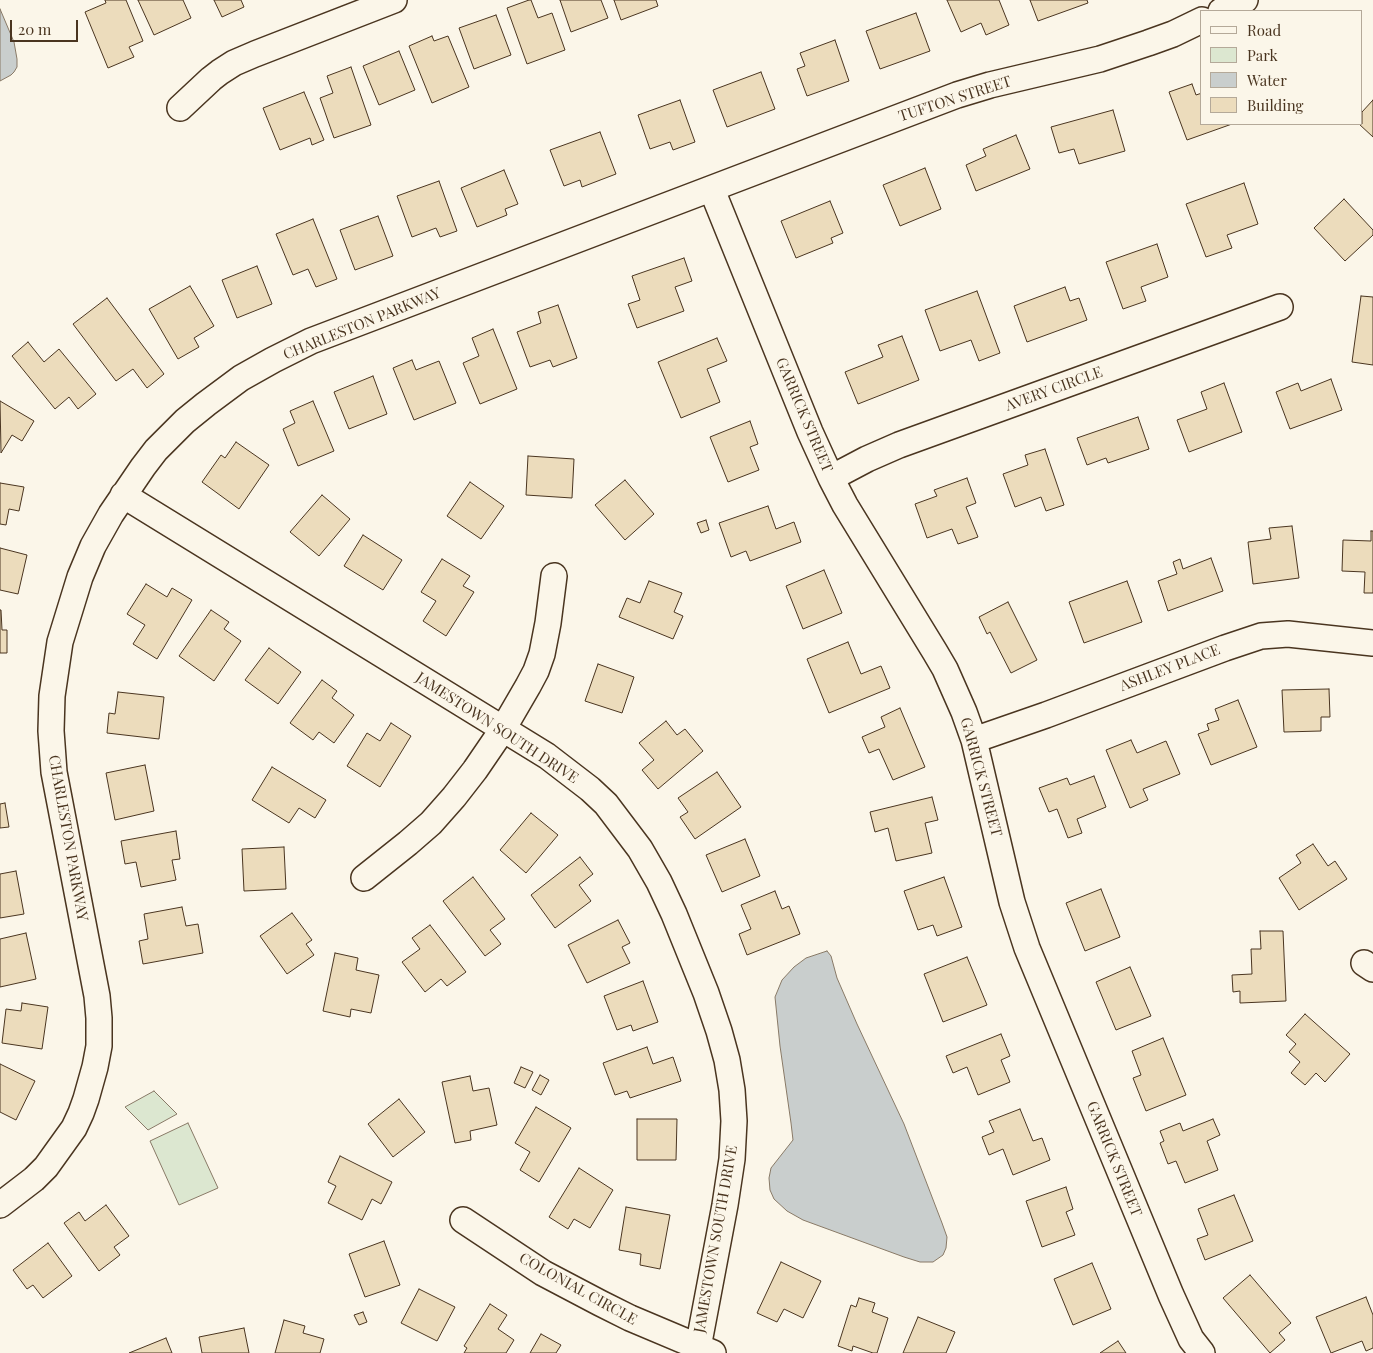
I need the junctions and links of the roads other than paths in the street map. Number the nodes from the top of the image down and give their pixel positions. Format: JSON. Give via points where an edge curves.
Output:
{"nodes":[{"id":1,"x":394,"y":0,"type":"edge"},
{"id":2,"x":1246,"y":0,"type":"edge"},
{"id":3,"x":1223,"y":10,"type":"edge"},
{"id":4,"x":1200,"y":21,"type":"edge"},
{"id":5,"x":180,"y":108,"type":"dead end"},
{"id":6,"x":712,"y":190,"type":"junction"},
{"id":7,"x":1280,"y":307,"type":"dead end"},
{"id":8,"x":830,"y":478,"type":"junction"},
{"id":9,"x":123,"y":495,"type":"junction"},
{"id":10,"x":554,"y":576,"type":"dead end"},
{"id":11,"x":1373,"y":643,"type":"edge"},
{"id":12,"x":503,"y":729,"type":"junction"},
{"id":13,"x":974,"y":740,"type":"junction"},
{"id":14,"x":364,"y":878,"type":"dead end"},
{"id":15,"x":0,"y":1205,"type":"edge"},
{"id":16,"x":463,"y":1220,"type":"dead end"},
{"id":17,"x":702,"y":1351,"type":"edge"},
{"id":18,"x":1202,"y":1353,"type":"edge"}],
"edges":[{"from":1,"to":5,"type":"street","via":[[234,63]]},
{"from":2,"to":3,"type":"street"},
{"from":4,"to":6,"type":"street","name":"TUFTON STREET","via":[[1100,59],[957,95]]},
{"from":6,"to":8,"type":"street","name":"GARRICK STREET"},
{"from":6,"to":9,"type":"street","name":"CHARLESTON PARKWAY","via":[[311,341],[273,360],[227,388],[185,421],[156,450]]},
{"from":7,"to":8,"type":"street","name":"AVERY CIRCLE","via":[[899,445]]},
{"from":8,"to":13,"type":"street","name":"GARRICK STREET","via":[[945,669]]},
{"from":9,"to":12,"type":"street","name":"JAMESTOWN SOUTH DRIVE"},
{"from":9,"to":15,"type":"street","name":"CHARLESTON PARKWAY","via":[[93,546],[80,577],[60,642],[52,696],[54,772],[97,996],[99,1046],[86,1099],[74,1128],[40,1173]]},
{"from":10,"to":12,"type":"street","via":[[542,654]]},
{"from":11,"to":13,"type":"street","name":"ASHLEY PLACE","via":[[1304,635],[1261,636]]},
{"from":12,"to":14,"type":"street","via":[[470,777],[431,823]]},
{"from":12,"to":17,"type":"street","name":"JAMESTOWN SOUTH DRIVE","via":[[590,788],[621,822],[659,882],[719,1031],[732,1090],[734,1122],[732,1159]]},
{"from":13,"to":18,"type":"street","name":"GARRICK STREET","via":[[1012,902],[1027,948],[1171,1295],[1191,1339]]},
{"from":16,"to":17,"type":"street","name":"COLONIAL CIRCLE","via":[[543,1273]]}]}
